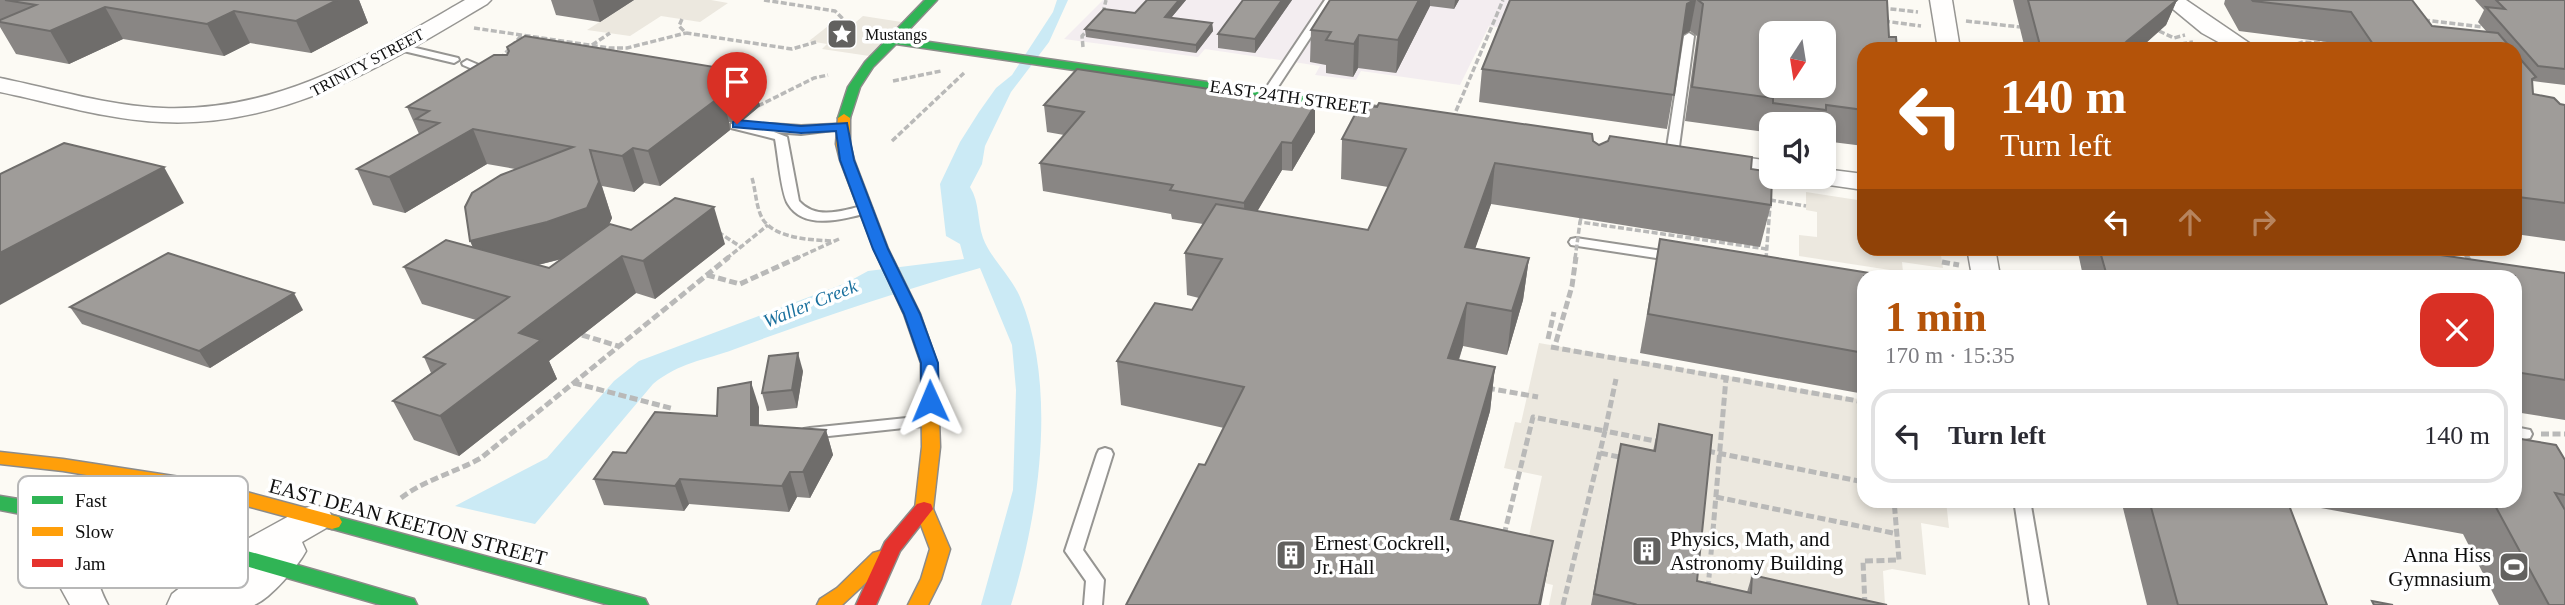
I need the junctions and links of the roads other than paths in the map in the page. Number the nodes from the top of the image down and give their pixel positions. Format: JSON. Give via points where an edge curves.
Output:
{"nodes":[{"id":1,"x":480,"y":0,"type":"edge"},
{"id":2,"x":931,"y":0,"type":"edge"},
{"id":3,"x":1330,"y":0,"type":"edge"},
{"id":4,"x":2173,"y":0,"type":"edge"},
{"id":5,"x":1689,"y":36,"type":"edge"},
{"id":6,"x":892,"y":40,"type":"junction"},
{"id":7,"x":2234,"y":42,"type":"edge"},
{"id":8,"x":399,"y":47,"type":"junction"},
{"id":9,"x":454,"y":60,"type":"dead end"},
{"id":10,"x":467,"y":63,"type":"dead end"},
{"id":11,"x":503,"y":79,"type":"edge"},
{"id":12,"x":0,"y":85,"type":"edge"},
{"id":13,"x":1268,"y":94,"type":"junction"},
{"id":14,"x":1422,"y":117,"type":"edge"},
{"id":15,"x":842,"y":126,"type":"junction"},
{"id":16,"x":1672,"y":154,"type":"edge"},
{"id":17,"x":1736,"y":164,"type":"edge"},
{"id":18,"x":1759,"y":175,"type":"edge"},
{"id":19,"x":1836,"y":178,"type":"edge"},
{"id":20,"x":1857,"y":181,"type":"edge"},
{"id":21,"x":868,"y":209,"type":"junction"},
{"id":22,"x":1576,"y":242,"type":"dead end"},
{"id":23,"x":1696,"y":261,"type":"edge"},
{"id":24,"x":930,"y":420,"type":"junction"},
{"id":25,"x":802,"y":434,"type":"edge"},
{"id":26,"x":1105,"y":454,"type":"dead end"},
{"id":27,"x":0,"y":458,"type":"edge"},
{"id":28,"x":131,"y":476,"type":"edge"},
{"id":29,"x":248,"y":500,"type":"edge"},
{"id":30,"x":0,"y":503,"type":"edge"},
{"id":31,"x":18,"y":505,"type":"edge"},
{"id":32,"x":2023,"y":508,"type":"edge"},
{"id":33,"x":924,"y":509,"type":"junction"},
{"id":34,"x":315,"y":518,"type":"junction"},
{"id":35,"x":892,"y":547,"type":"junction"},
{"id":36,"x":248,"y":559,"type":"edge"},
{"id":37,"x":260,"y":563,"type":"junction"},
{"id":38,"x":248,"y":570,"type":"edge"},
{"id":39,"x":248,"y":578,"type":"edge"},
{"id":40,"x":80,"y":588,"type":"edge"},
{"id":41,"x":216,"y":588,"type":"edge"},
{"id":42,"x":240,"y":588,"type":"edge"},
{"id":43,"x":89,"y":605,"type":"edge"},
{"id":44,"x":186,"y":605,"type":"edge"},
{"id":45,"x":227,"y":605,"type":"edge"},
{"id":46,"x":407,"y":605,"type":"edge"},
{"id":47,"x":638,"y":605,"type":"edge"},
{"id":48,"x":827,"y":605,"type":"edge"},
{"id":49,"x":866,"y":605,"type":"edge"},
{"id":50,"x":918,"y":605,"type":"edge"},
{"id":51,"x":1093,"y":605,"type":"edge"},
{"id":52,"x":2039,"y":605,"type":"edge"}],
"edges":[{"from":1,"to":8,"type":"street","name":"TRINITY STREET"},
{"from":2,"to":6,"type":"street"},
{"from":3,"to":13,"type":"lane"},
{"from":4,"to":7,"type":"street"},
{"from":5,"to":16,"type":"lane"},
{"from":6,"to":13,"type":"street","name":"EAST 24TH STREET"},
{"from":6,"to":15,"type":"street","via":[[854,87]]},
{"from":8,"to":9,"type":"lane"},
{"from":8,"to":12,"type":"street","name":"TRINITY STREET","via":[[304,95],[223,114],[139,112]]},
{"from":10,"to":11,"type":"lane"},
{"from":13,"to":14,"type":"street","name":"EAST 24TH STREET"},
{"from":15,"to":21,"type":"street","via":[[845,152]]},
{"from":15,"to":21,"type":"lane","via":[[801,130],[736,125],[776,134],[783,141],[797,208],[825,217]]},
{"from":17,"to":18,"type":"street"},
{"from":19,"to":20,"type":"street"},
{"from":21,"to":24,"type":"street","via":[[929,363]]},
{"from":22,"to":23,"type":"lane"},
{"from":24,"to":25,"type":"lane"},
{"from":24,"to":33,"type":"street"},
{"from":26,"to":51,"type":"lane","via":[[1074,551],[1095,580]]},
{"from":27,"to":28,"type":"street","name":"EAST DEAN KEETON STREET"},
{"from":29,"to":34,"type":"street","name":"EAST DEAN KEETON STREET"},
{"from":30,"to":31,"type":"street"},
{"from":32,"to":52,"type":"lane"},
{"from":33,"to":35,"type":"street"},
{"from":33,"to":50,"type":"street","via":[[940,549]]},
{"from":34,"to":37,"type":"street"},
{"from":34,"to":47,"type":"street","name":"EAST DEAN KEETON STREET"},
{"from":35,"to":48,"type":"street"},
{"from":35,"to":49,"type":"street"},
{"from":36,"to":37,"type":"street"},
{"from":37,"to":38,"type":"street"},
{"from":37,"to":39,"type":"street"},
{"from":37,"to":46,"type":"street"},
{"from":40,"to":43,"type":"street"},
{"from":41,"to":44,"type":"street"},
{"from":42,"to":45,"type":"street"}]}
